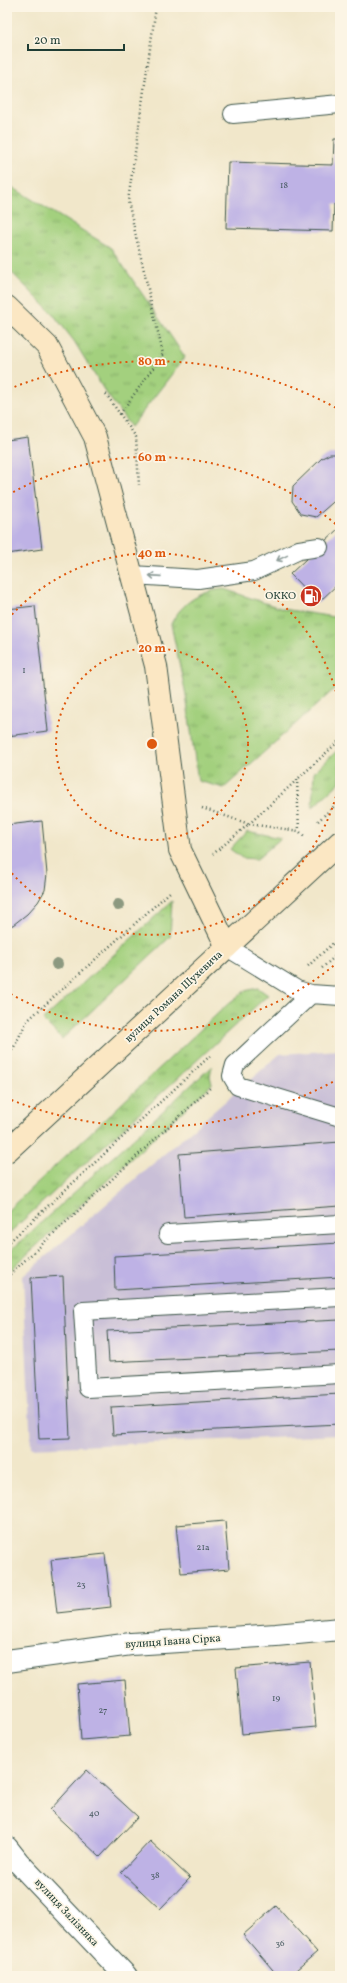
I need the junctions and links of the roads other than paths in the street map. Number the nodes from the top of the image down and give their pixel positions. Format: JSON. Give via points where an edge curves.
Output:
{"nodes":[{"id":1,"x":340,"y":104,"type":"edge"},
{"id":2,"x":233,"y":114,"type":"dead end"},
{"id":3,"x":7,"y":307,"type":"edge"},
{"id":4,"x":319,"y":547,"type":"dead end"},
{"id":5,"x":132,"y":575,"type":"junction"},
{"id":6,"x":340,"y":842,"type":"edge"},
{"id":7,"x":227,"y":947,"type":"junction"},
{"id":8,"x":317,"y":991,"type":"edge"},
{"id":9,"x":340,"y":1117,"type":"edge"},
{"id":10,"x":7,"y":1151,"type":"edge"},
{"id":11,"x":340,"y":1224,"type":"edge"},
{"id":12,"x":168,"y":1234,"type":"dead end"},
{"id":13,"x":340,"y":1298,"type":"edge"},
{"id":14,"x":340,"y":1374,"type":"edge"},
{"id":15,"x":340,"y":1629,"type":"edge"},
{"id":16,"x":7,"y":1660,"type":"edge"},
{"id":17,"x":7,"y":1848,"type":"edge"},
{"id":18,"x":126,"y":1976,"type":"edge"}],
"edges":[{"from":1,"to":2,"type":"lane"},
{"from":3,"to":5,"type":"street","via":[[47,346],[95,437]]},
{"from":4,"to":5,"type":"lane","one_way":true,"via":[[299,550],[254,571],[198,580]]},
{"from":5,"to":7,"type":"street","via":[[156,666],[180,850]]},
{"from":6,"to":7,"type":"street","name":"вулиця Романа Шухевича"},
{"from":7,"to":8,"type":"lane"},
{"from":7,"to":10,"type":"street","name":"вулиця Романа Шухевича"},
{"from":8,"to":9,"type":"lane","via":[[235,1065],[232,1076],[238,1086]]},
{"from":11,"to":12,"type":"lane"},
{"from":13,"to":14,"type":"lane","via":[[83,1311],[88,1388]]},
{"from":15,"to":16,"type":"street","name":"вулиця Івана Сірка","via":[[131,1644]]},
{"from":17,"to":18,"type":"street","name":"вулиця Залізняка"}]}
